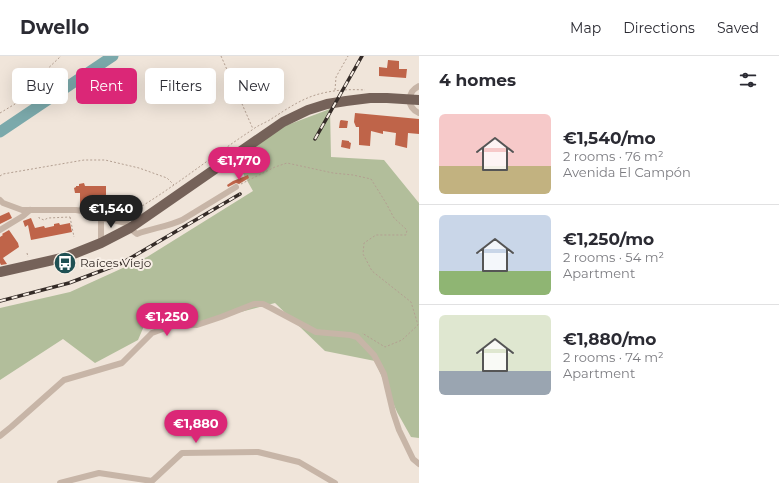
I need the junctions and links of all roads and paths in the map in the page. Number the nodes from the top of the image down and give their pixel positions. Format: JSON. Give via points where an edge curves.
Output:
{"nodes":[{"id":1,"x":61,"y":56,"type":"edge"},
{"id":2,"x":221,"y":56,"type":"edge"},
{"id":3,"x":348,"y":56,"type":"edge"},
{"id":4,"x":419,"y":85,"type":"edge"},
{"id":5,"x":334,"y":91,"type":"dead end"},
{"id":6,"x":414,"y":100,"type":"edge"},
{"id":7,"x":0,"y":113,"type":"edge"},
{"id":8,"x":419,"y":113,"type":"edge"},
{"id":9,"x":253,"y":129,"type":"dead end"},
{"id":10,"x":0,"y":176,"type":"edge"},
{"id":11,"x":174,"y":185,"type":"dead end"},
{"id":12,"x":236,"y":187,"type":"joint"},
{"id":13,"x":0,"y":200,"type":"edge"},
{"id":14,"x":30,"y":210,"type":"junction"},
{"id":15,"x":69,"y":212,"type":"dead end"},
{"id":16,"x":38,"y":216,"type":"dead end"},
{"id":17,"x":70,"y":217,"type":"junction"},
{"id":18,"x":101,"y":218,"type":"junction"},
{"id":19,"x":130,"y":228,"type":"junction"},
{"id":20,"x":0,"y":230,"type":"edge"},
{"id":21,"x":74,"y":237,"type":"dead end"},
{"id":22,"x":101,"y":243,"type":"junction"},
{"id":23,"x":27,"y":253,"type":"dead end"},
{"id":24,"x":28,"y":257,"type":"dead end"},
{"id":25,"x":0,"y":272,"type":"edge"},
{"id":26,"x":357,"y":337,"type":"junction"},
{"id":27,"x":0,"y":436,"type":"edge"},
{"id":28,"x":419,"y":464,"type":"edge"},
{"id":29,"x":60,"y":483,"type":"edge"},
{"id":30,"x":335,"y":483,"type":"edge"}],
"edges":[{"from":1,"to":7,"type":"path","via":[[28,92]]},
{"from":2,"to":9,"type":"path"},
{"from":3,"to":5,"type":"path","via":[[336,77]]},
{"from":4,"to":6,"type":"street","via":[[412,92]]},
{"from":6,"to":8,"type":"street","via":[[410,104]]},
{"from":6,"to":19,"type":"main road","via":[[376,98],[327,104],[308,110],[283,122]]},
{"from":10,"to":11,"type":"path","via":[[84,160],[105,160],[167,178]]},
{"from":12,"to":19,"type":"street","via":[[172,224],[137,234]]},
{"from":12,"to":26,"type":"path","via":[[287,163],[371,179],[394,218],[407,230],[406,235],[376,235],[364,243],[363,254],[372,271],[411,302],[418,325],[402,340],[385,347],[360,331],[356,333]]},
{"from":13,"to":14,"type":"street","via":[[22,210]]},
{"from":14,"to":18,"type":"street","via":[[95,212]]},
{"from":14,"to":20,"type":"street"},
{"from":15,"to":17,"type":"path"},
{"from":16,"to":17,"type":"path","via":[[44,220]]},
{"from":17,"to":21,"type":"path"},
{"from":18,"to":19,"type":"street","via":[[127,223]]},
{"from":18,"to":22,"type":"street"},
{"from":19,"to":22,"type":"main road"},
{"from":22,"to":25,"type":"main road","via":[[66,258]]},
{"from":23,"to":24,"type":"path"},
{"from":26,"to":27,"type":"street","via":[[350,334],[316,332],[263,304],[254,304],[197,325],[176,324],[152,333],[122,363],[64,380]]},
{"from":26,"to":28,"type":"street","via":[[374,355],[384,374],[399,430],[413,460]]},
{"from":29,"to":30,"type":"street","via":[[99,473],[152,481],[182,453],[258,452],[299,462]]}]}
